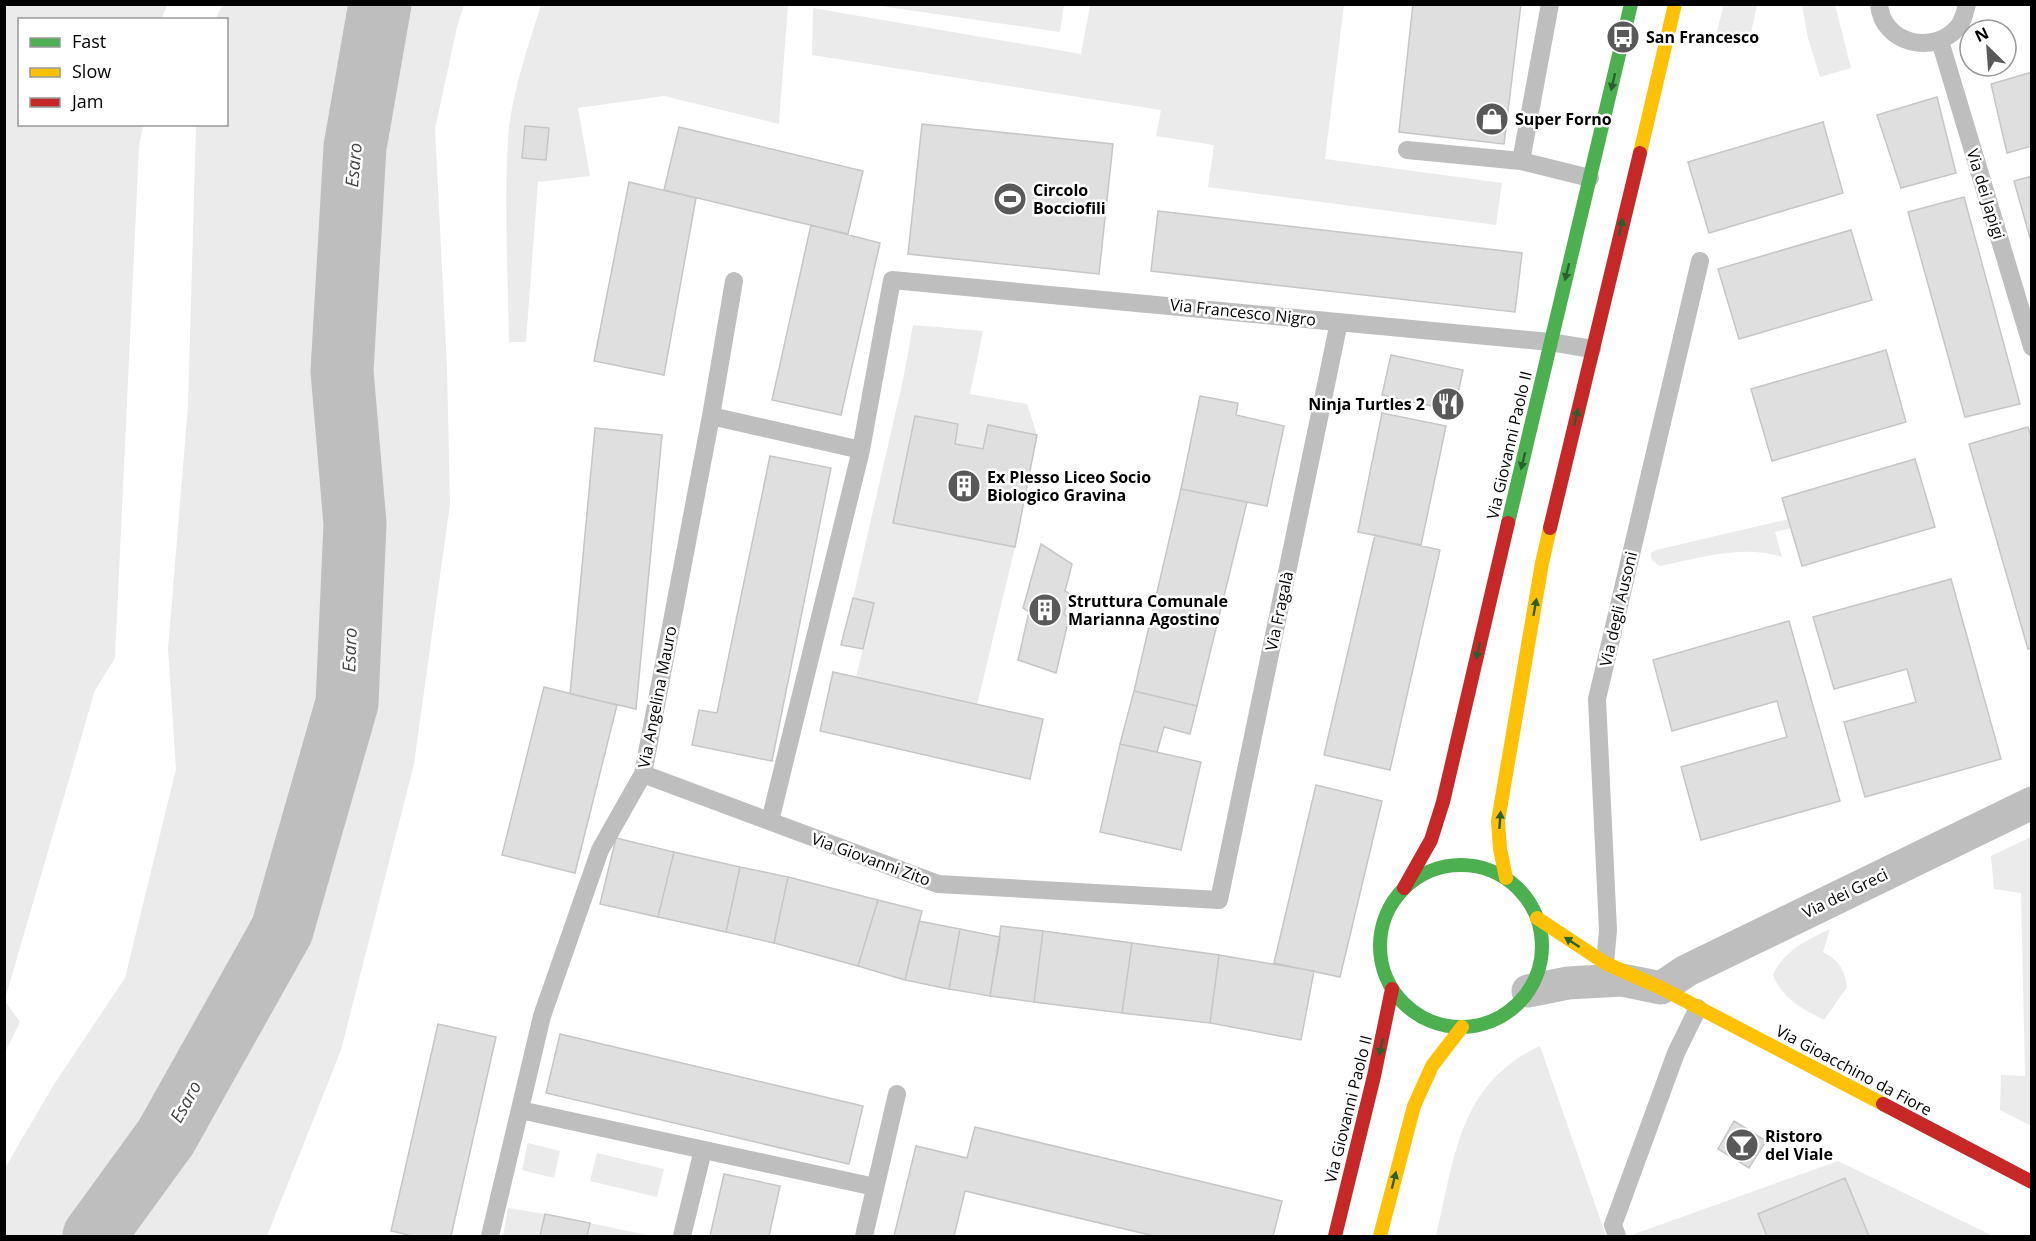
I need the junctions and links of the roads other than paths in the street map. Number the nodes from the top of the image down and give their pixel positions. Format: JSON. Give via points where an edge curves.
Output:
{"nodes":[{"id":1,"x":1550,"y":4,"type":"edge"},
{"id":2,"x":1631,"y":4,"type":"edge"},
{"id":3,"x":1675,"y":4,"type":"edge"},
{"id":4,"x":1879,"y":4,"type":"edge"},
{"id":5,"x":1967,"y":4,"type":"edge"},
{"id":6,"x":1940,"y":41,"type":"junction"},
{"id":7,"x":1407,"y":150,"type":"dead end"},
{"id":8,"x":1521,"y":161,"type":"junction"},
{"id":9,"x":1590,"y":178,"type":"junction"},
{"id":10,"x":1700,"y":261,"type":"dead end"},
{"id":11,"x":734,"y":281,"type":"dead end"},
{"id":12,"x":1339,"y":322,"type":"junction"},
{"id":13,"x":1550,"y":342,"type":"junction"},
{"id":14,"x":2031,"y":347,"type":"edge"},
{"id":15,"x":1592,"y":349,"type":"junction"},
{"id":16,"x":711,"y":416,"type":"junction"},
{"id":17,"x":861,"y":450,"type":"junction"},
{"id":18,"x":643,"y":774,"type":"junction"},
{"id":19,"x":2031,"y":803,"type":"edge"},
{"id":20,"x":770,"y":821,"type":"junction"},
{"id":21,"x":1506,"y":878,"type":"junction"},
{"id":22,"x":1404,"y":888,"type":"junction"},
{"id":23,"x":1219,"y":900,"type":"joint"},
{"id":24,"x":1537,"y":918,"type":"junction"},
{"id":25,"x":1605,"y":963,"type":"junction"},
{"id":26,"x":1661,"y":988,"type":"junction"},
{"id":27,"x":1392,"y":989,"type":"junction"},
{"id":28,"x":1528,"y":991,"type":"junction"},
{"id":29,"x":1698,"y":1008,"type":"junction"},
{"id":30,"x":1462,"y":1027,"type":"junction"},
{"id":31,"x":897,"y":1094,"type":"dead end"},
{"id":32,"x":520,"y":1110,"type":"junction"},
{"id":33,"x":703,"y":1150,"type":"junction"},
{"id":34,"x":2031,"y":1182,"type":"edge"},
{"id":35,"x":875,"y":1187,"type":"junction"},
{"id":36,"x":490,"y":1236,"type":"edge"},
{"id":37,"x":682,"y":1236,"type":"edge"},
{"id":38,"x":864,"y":1236,"type":"edge"},
{"id":39,"x":1335,"y":1236,"type":"edge"},
{"id":40,"x":1380,"y":1236,"type":"edge"},
{"id":41,"x":1617,"y":1236,"type":"edge"}],
"edges":[{"from":1,"to":8,"type":"lane"},
{"from":2,"to":9,"type":"street","name":"Via Giovanni Paolo II","one_way":true},
{"from":15,"to":3,"type":"street","one_way":true},
{"from":4,"to":6,"type":"lane","via":[[1888,28],[1904,40],[1926,44]]},
{"from":5,"to":6,"type":"lane","via":[[1958,27]]},
{"from":6,"to":14,"type":"lane","name":"Via dei Japigi"},
{"from":7,"to":8,"type":"lane"},
{"from":8,"to":9,"type":"lane"},
{"from":9,"to":13,"type":"street","name":"Via Giovanni Paolo II","one_way":true},
{"from":10,"to":25,"type":"lane","name":"Via degli Ausoni","via":[[1597,699],[1608,930]]},
{"from":11,"to":16,"type":"lane","name":"Via Angelina Mauro"},
{"from":12,"to":13,"type":"lane","name":"Via Francesco Nigro"},
{"from":12,"to":17,"type":"lane","name":"Via Francesco Nigro","via":[[892,280]]},
{"from":12,"to":23,"type":"lane","name":"Via Fragalà"},
{"from":13,"to":15,"type":"lane","name":"Via Francesco Nigro"},
{"from":13,"to":22,"type":"street","name":"Via Giovanni Paolo II","one_way":true,"via":[[1443,802],[1431,840]]},
{"from":21,"to":15,"type":"street","one_way":true,"via":[[1498,821],[1542,563]]},
{"from":16,"to":17,"type":"lane"},
{"from":16,"to":18,"type":"lane","name":"Via Angelina Mauro"},
{"from":17,"to":20,"type":"lane"},
{"from":18,"to":20,"type":"lane","name":"Via Giovanni Zito"},
{"from":18,"to":32,"type":"lane","name":"Via Angelina Mauro","via":[[600,849],[542,1016]]},
{"from":19,"to":26,"type":"street","name":"Via dei Greci","via":[[1686,971]]},
{"from":20,"to":23,"type":"lane","name":"Via Giovanni Zito","via":[[938,884]]},
{"from":21,"to":22,"type":"street","via":[[1481,867],[1453,865],[1426,872]]},
{"from":21,"to":24,"type":"street","via":[[1526,896]]},
{"from":22,"to":27,"type":"street","via":[[1388,910],[1380,936],[1382,964]]},
{"from":25,"to":24,"type":"street","name":"Via Gioacchino da Fiore","one_way":true},
{"from":24,"to":28,"type":"street","via":[[1542,943],[1539,968]]},
{"from":25,"to":26,"type":"street","name":"Via Gioacchino da Fiore"},
{"from":26,"to":28,"type":"street","via":[[1622,980],[1568,982]]},
{"from":26,"to":29,"type":"street","name":"Via Gioacchino da Fiore"},
{"from":27,"to":30,"type":"street","via":[[1411,1010],[1435,1023]]},
{"from":27,"to":39,"type":"street","name":"Via Giovanni Paolo II","one_way":true},
{"from":28,"to":30,"type":"street","via":[[1511,1010],[1488,1022]]},
{"from":29,"to":34,"type":"street","name":"Via Gioacchino da Fiore"},
{"from":29,"to":41,"type":"lane","via":[[1676,1053],[1613,1225]]},
{"from":40,"to":30,"type":"street","one_way":true,"via":[[1414,1106],[1431,1066]]},
{"from":31,"to":35,"type":"lane"},
{"from":32,"to":33,"type":"lane"},
{"from":32,"to":36,"type":"lane","name":"Via Angelina Mauro"},
{"from":33,"to":35,"type":"lane"},
{"from":33,"to":37,"type":"lane"},
{"from":35,"to":38,"type":"lane"}]}
